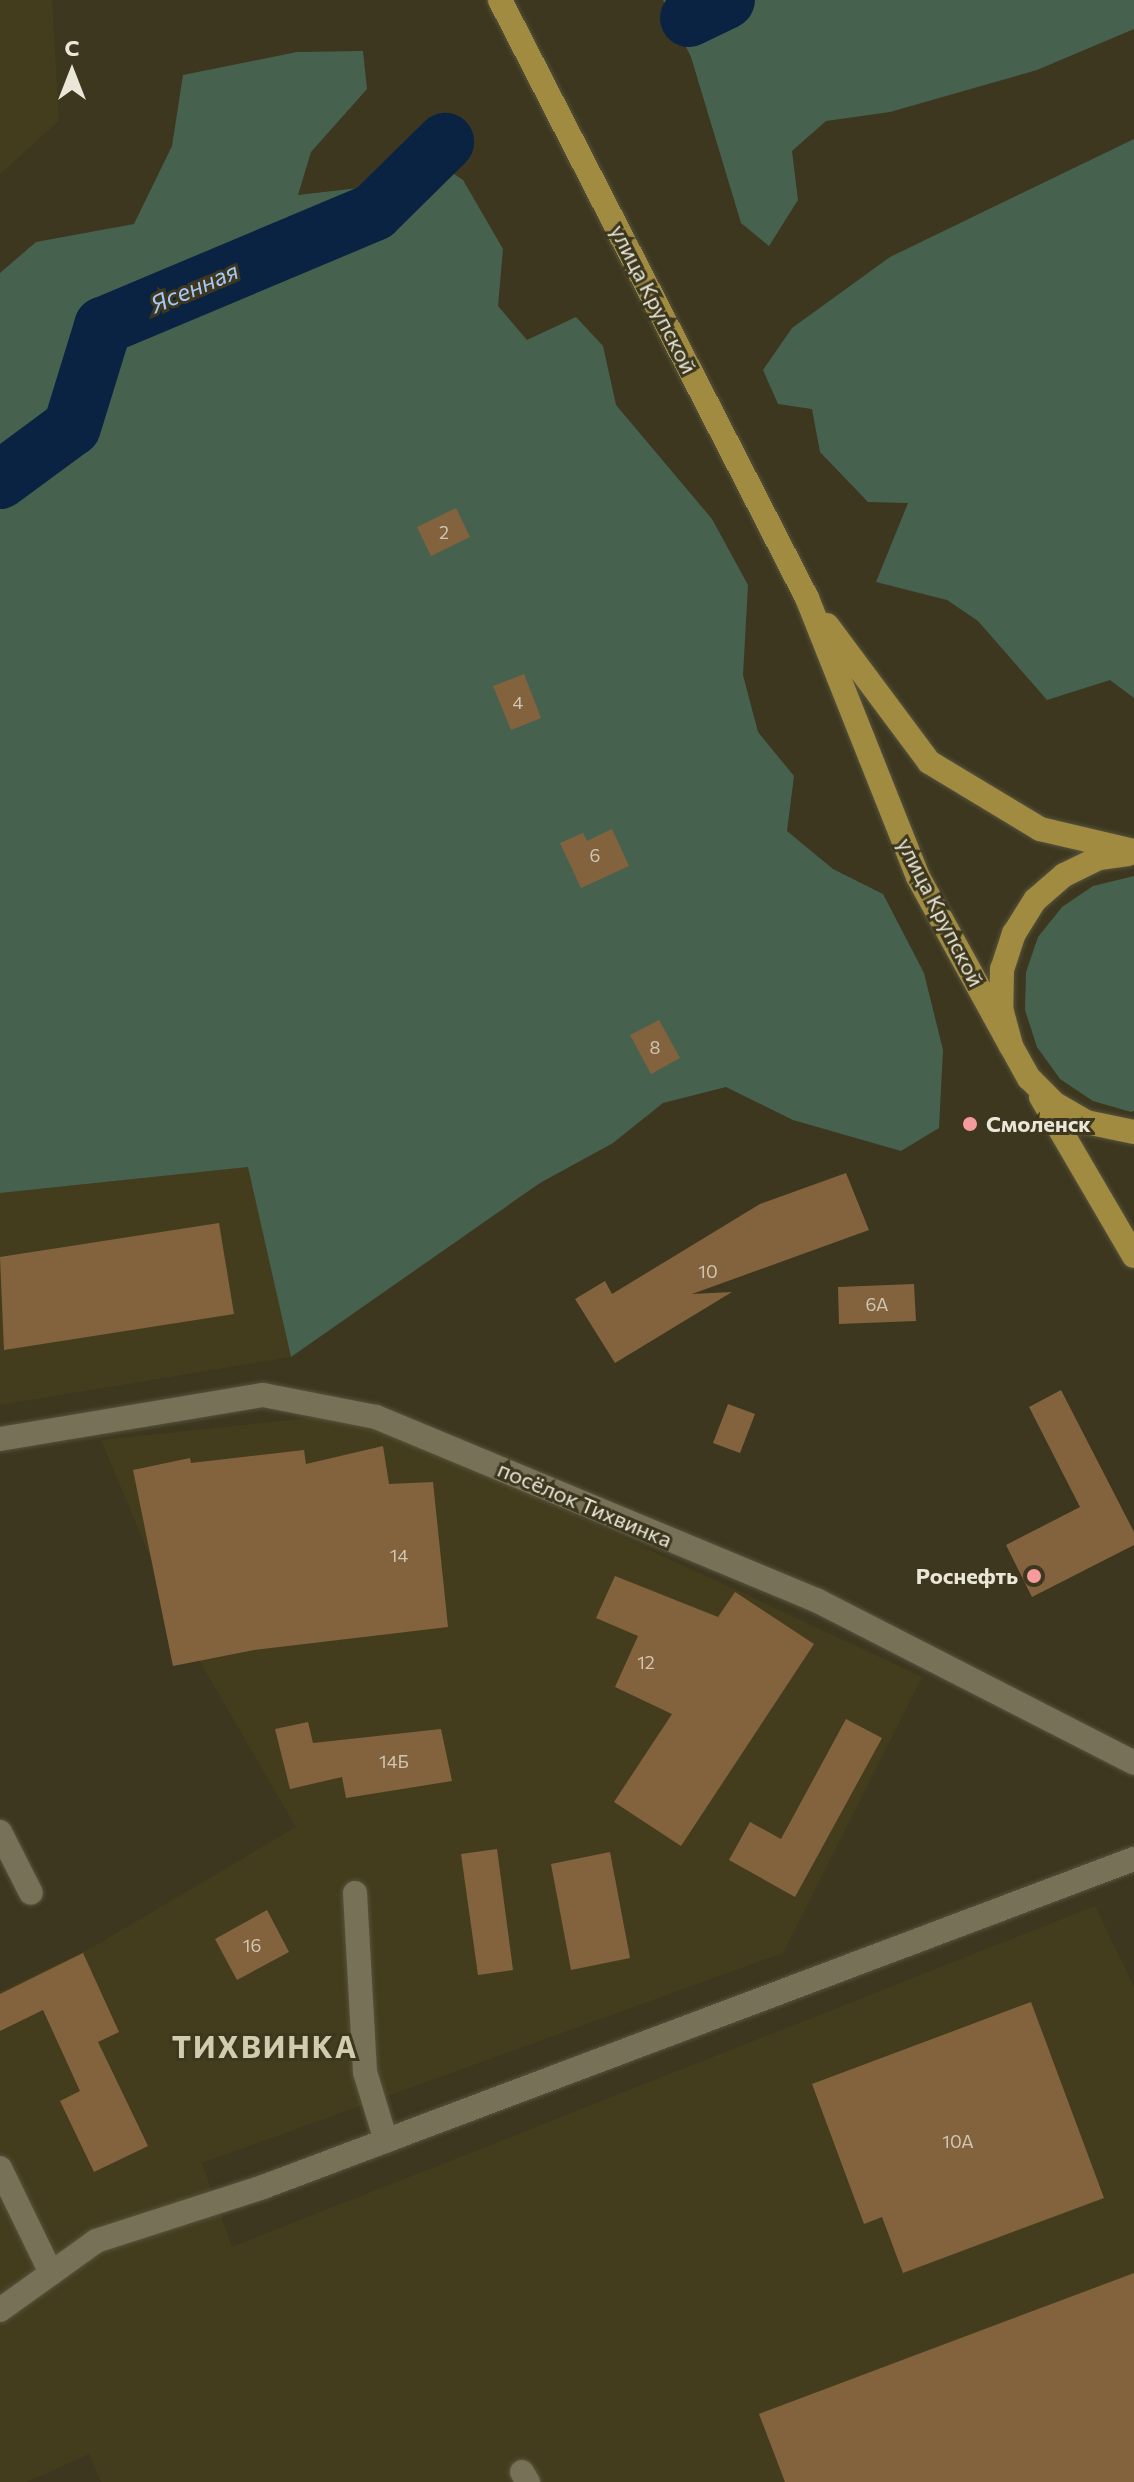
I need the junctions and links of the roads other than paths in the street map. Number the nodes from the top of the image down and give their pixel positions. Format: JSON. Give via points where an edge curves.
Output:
{"nodes":[{"id":1,"x":500,"y":0,"type":"edge"},
{"id":2,"x":807,"y":598,"type":"junction"},
{"id":3,"x":1134,"y":852,"type":"edge"},
{"id":4,"x":1011,"y":1046,"type":"junction"},
{"id":5,"x":1029,"y":1078,"type":"junction"},
{"id":6,"x":1134,"y":1132,"type":"edge"},
{"id":7,"x":1134,"y":1256,"type":"edge"},
{"id":8,"x":3,"y":1444,"type":"edge"},
{"id":9,"x":1134,"y":1763,"type":"edge"},
{"id":10,"x":0,"y":1832,"type":"edge"},
{"id":11,"x":1134,"y":1859,"type":"edge"},
{"id":12,"x":31,"y":1893,"type":"dead end"},
{"id":13,"x":355,"y":1893,"type":"dead end"},
{"id":14,"x":386,"y":2141,"type":"junction"},
{"id":15,"x":0,"y":2168,"type":"edge"},
{"id":16,"x":51,"y":2273,"type":"junction"},
{"id":17,"x":0,"y":2310,"type":"edge"}],
"edges":[{"from":1,"to":2,"type":"main road","name":"улица Крупской"},
{"from":2,"to":3,"type":"main road","name":"улица Крупской","via":[[929,762],[1040,829]]},
{"from":2,"to":4,"type":"main road","name":"улица Крупской","via":[[918,877]]},
{"from":3,"to":4,"type":"main road","via":[[1099,858],[1064,875],[1035,900],[1014,933],[1002,969],[1001,1008]]},
{"from":4,"to":5,"type":"main road"},
{"from":5,"to":6,"type":"main road","via":[[1055,1104],[1086,1122]]},
{"from":5,"to":7,"type":"main road"},
{"from":8,"to":9,"type":"street","name":"посёлок Тихвинка","via":[[263,1395],[376,1417],[816,1600]]},
{"from":10,"to":12,"type":"street"},
{"from":11,"to":14,"type":"street"},
{"from":13,"to":14,"type":"street","via":[[365,2072]]},
{"from":14,"to":16,"type":"street","via":[[96,2241]]},
{"from":15,"to":16,"type":"street"},
{"from":16,"to":17,"type":"street"}]}
